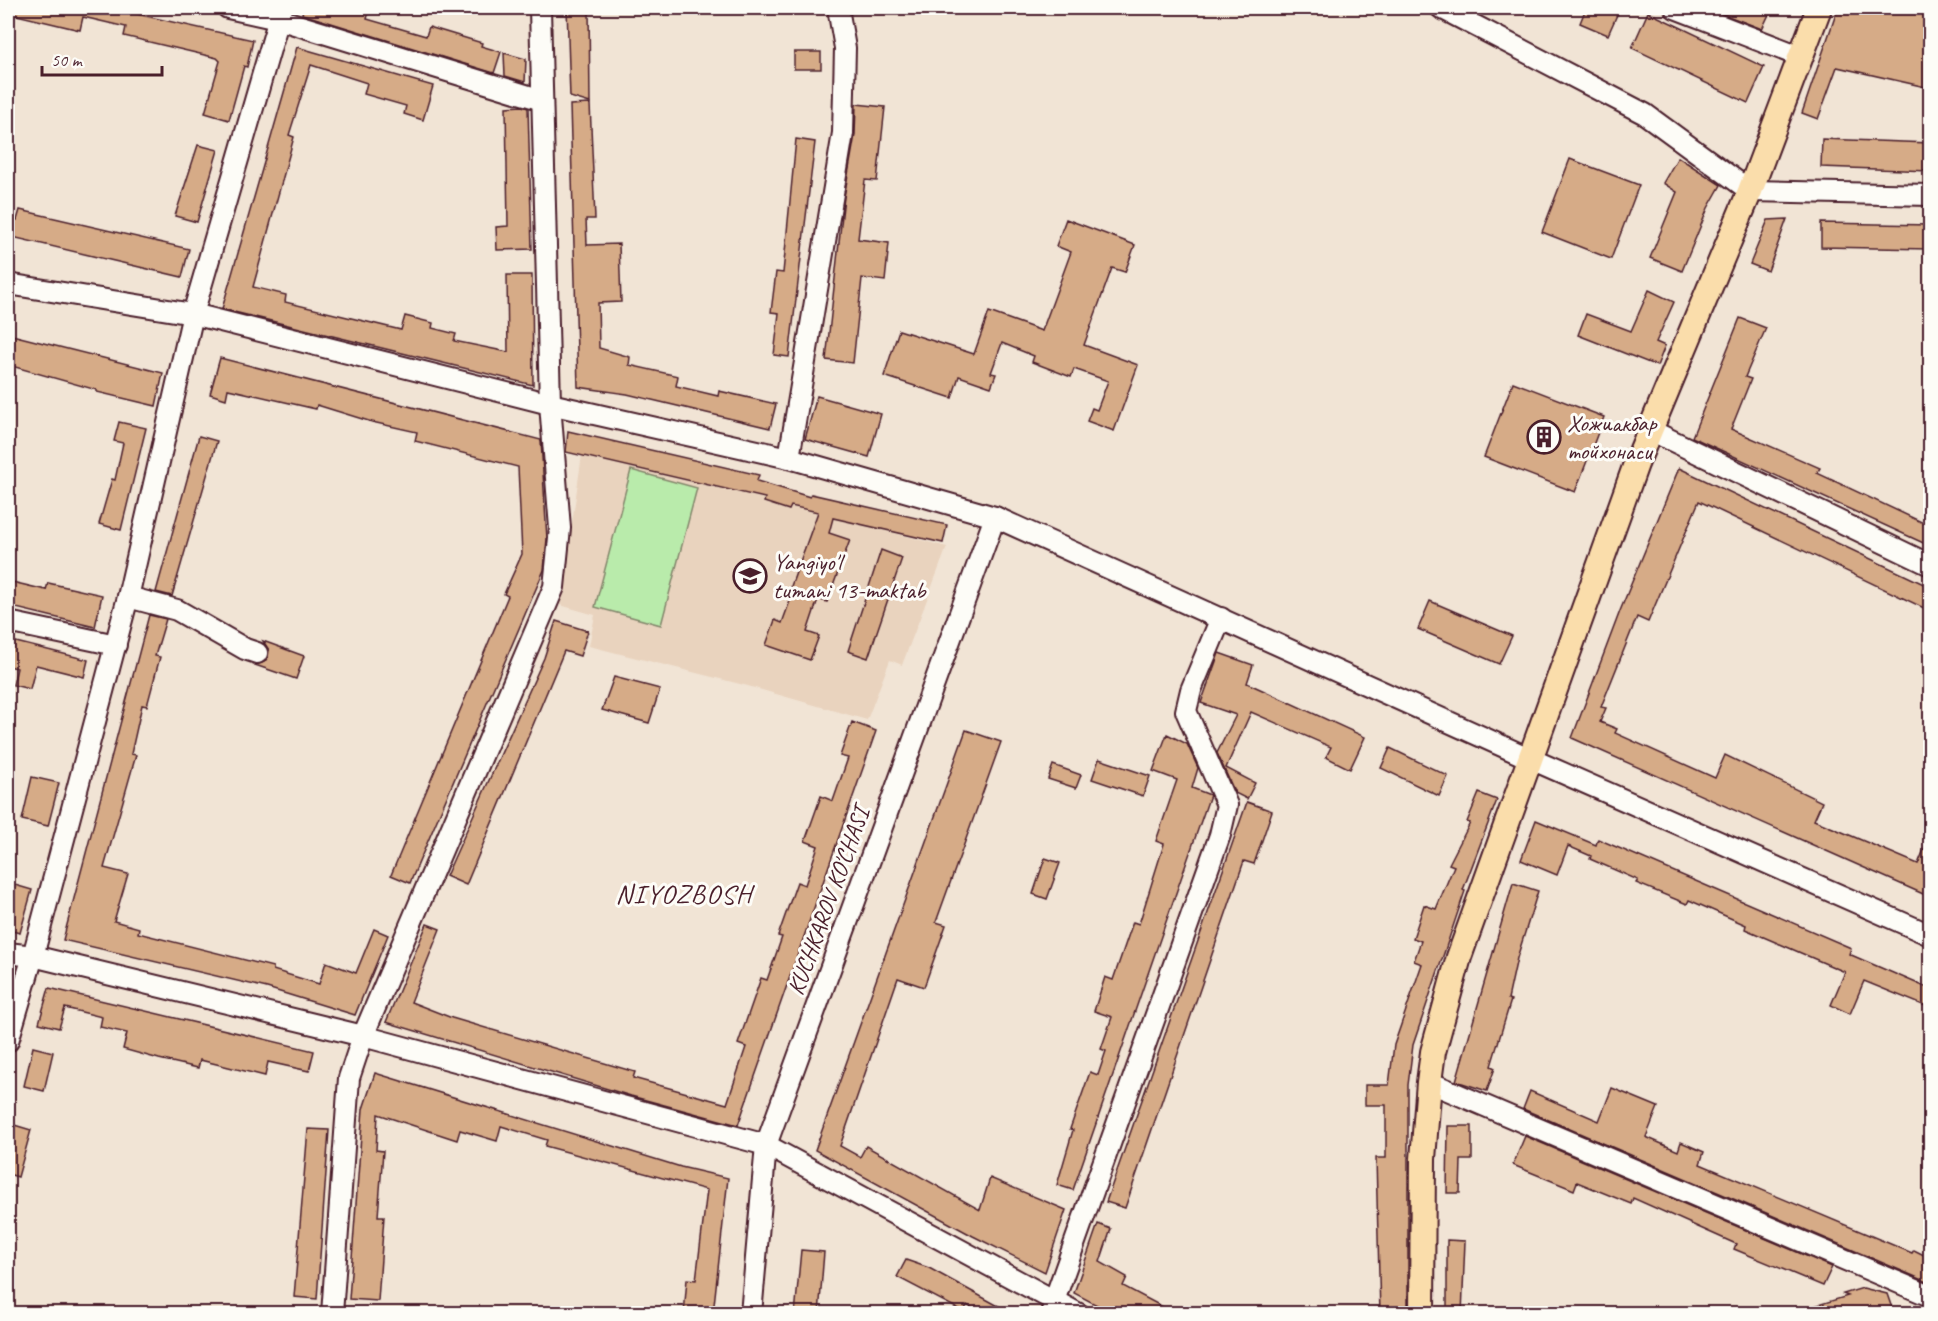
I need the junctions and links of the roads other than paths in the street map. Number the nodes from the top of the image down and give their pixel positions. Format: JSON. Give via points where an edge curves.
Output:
{"nodes":[{"id":1,"x":228,"y":8,"type":"edge"},
{"id":2,"x":540,"y":8,"type":"edge"},
{"id":3,"x":838,"y":8,"type":"edge"},
{"id":4,"x":1441,"y":8,"type":"edge"},
{"id":5,"x":1675,"y":8,"type":"edge"},
{"id":6,"x":1820,"y":8,"type":"edge"},
{"id":7,"x":280,"y":13,"type":"edge"},
{"id":8,"x":1802,"y":57,"type":"junction"},
{"id":9,"x":542,"y":100,"type":"junction"},
{"id":10,"x":1750,"y":191,"type":"junction"},
{"id":11,"x":1930,"y":195,"type":"edge"},
{"id":12,"x":8,"y":284,"type":"edge"},
{"id":13,"x":193,"y":314,"type":"junction"},
{"id":14,"x":550,"y":404,"type":"junction"},
{"id":15,"x":1650,"y":430,"type":"junction"},
{"id":16,"x":789,"y":458,"type":"junction"},
{"id":17,"x":995,"y":516,"type":"junction"},
{"id":18,"x":1930,"y":565,"type":"edge"},
{"id":19,"x":128,"y":597,"type":"junction"},
{"id":20,"x":1221,"y":618,"type":"junction"},
{"id":21,"x":8,"y":622,"type":"edge"},
{"id":22,"x":116,"y":645,"type":"junction"},
{"id":23,"x":257,"y":653,"type":"dead end"},
{"id":24,"x":1531,"y":759,"type":"junction"},
{"id":25,"x":1930,"y":935,"type":"edge"},
{"id":26,"x":8,"y":953,"type":"edge"},
{"id":27,"x":33,"y":956,"type":"junction"},
{"id":28,"x":363,"y":1036,"type":"junction"},
{"id":29,"x":8,"y":1041,"type":"edge"},
{"id":30,"x":1429,"y":1082,"type":"junction"},
{"id":31,"x":766,"y":1145,"type":"junction"},
{"id":32,"x":1930,"y":1296,"type":"edge"},
{"id":33,"x":1054,"y":1307,"type":"edge"},
{"id":34,"x":332,"y":1314,"type":"edge"},
{"id":35,"x":751,"y":1314,"type":"edge"},
{"id":36,"x":1078,"y":1314,"type":"edge"},
{"id":37,"x":1422,"y":1314,"type":"edge"}],
"edges":[{"from":1,"to":7,"type":"street"},
{"from":2,"to":9,"type":"street"},
{"from":3,"to":16,"type":"street","via":[[845,48],[843,133]]},
{"from":4,"to":10,"type":"street","via":[[1645,114]]},
{"from":5,"to":8,"type":"street"},
{"from":6,"to":8,"type":"main road"},
{"from":7,"to":9,"type":"street"},
{"from":7,"to":13,"type":"street"},
{"from":8,"to":10,"type":"main road"},
{"from":9,"to":14,"type":"street"},
{"from":10,"to":11,"type":"street"},
{"from":10,"to":15,"type":"main road"},
{"from":12,"to":13,"type":"street"},
{"from":13,"to":14,"type":"street"},
{"from":13,"to":19,"type":"street"},
{"from":14,"to":16,"type":"street"},
{"from":14,"to":28,"type":"street","via":[[560,528],[554,587]]},
{"from":15,"to":18,"type":"street"},
{"from":15,"to":24,"type":"main road"},
{"from":16,"to":17,"type":"street"},
{"from":17,"to":20,"type":"street"},
{"from":17,"to":31,"type":"street","name":"KUCHKAROV KO'CHASI"},
{"from":19,"to":22,"type":"street"},
{"from":19,"to":23,"type":"street","via":[[177,610]]},
{"from":20,"to":24,"type":"street"},
{"from":20,"to":33,"type":"street","via":[[1186,711],[1227,805],[1220,835]]},
{"from":21,"to":22,"type":"street"},
{"from":22,"to":27,"type":"street"},
{"from":24,"to":25,"type":"street"},
{"from":24,"to":30,"type":"main road","via":[[1459,957],[1433,1052]]},
{"from":26,"to":27,"type":"street"},
{"from":27,"to":28,"type":"street"},
{"from":27,"to":29,"type":"street"},
{"from":28,"to":31,"type":"street"},
{"from":28,"to":34,"type":"street","via":[[349,1078]]},
{"from":30,"to":32,"type":"street"},
{"from":30,"to":37,"type":"main road","via":[[1423,1159]]},
{"from":31,"to":33,"type":"street"},
{"from":31,"to":35,"type":"street","name":"KUCHKAROV KO'CHASI"},
{"from":33,"to":36,"type":"street"}]}
